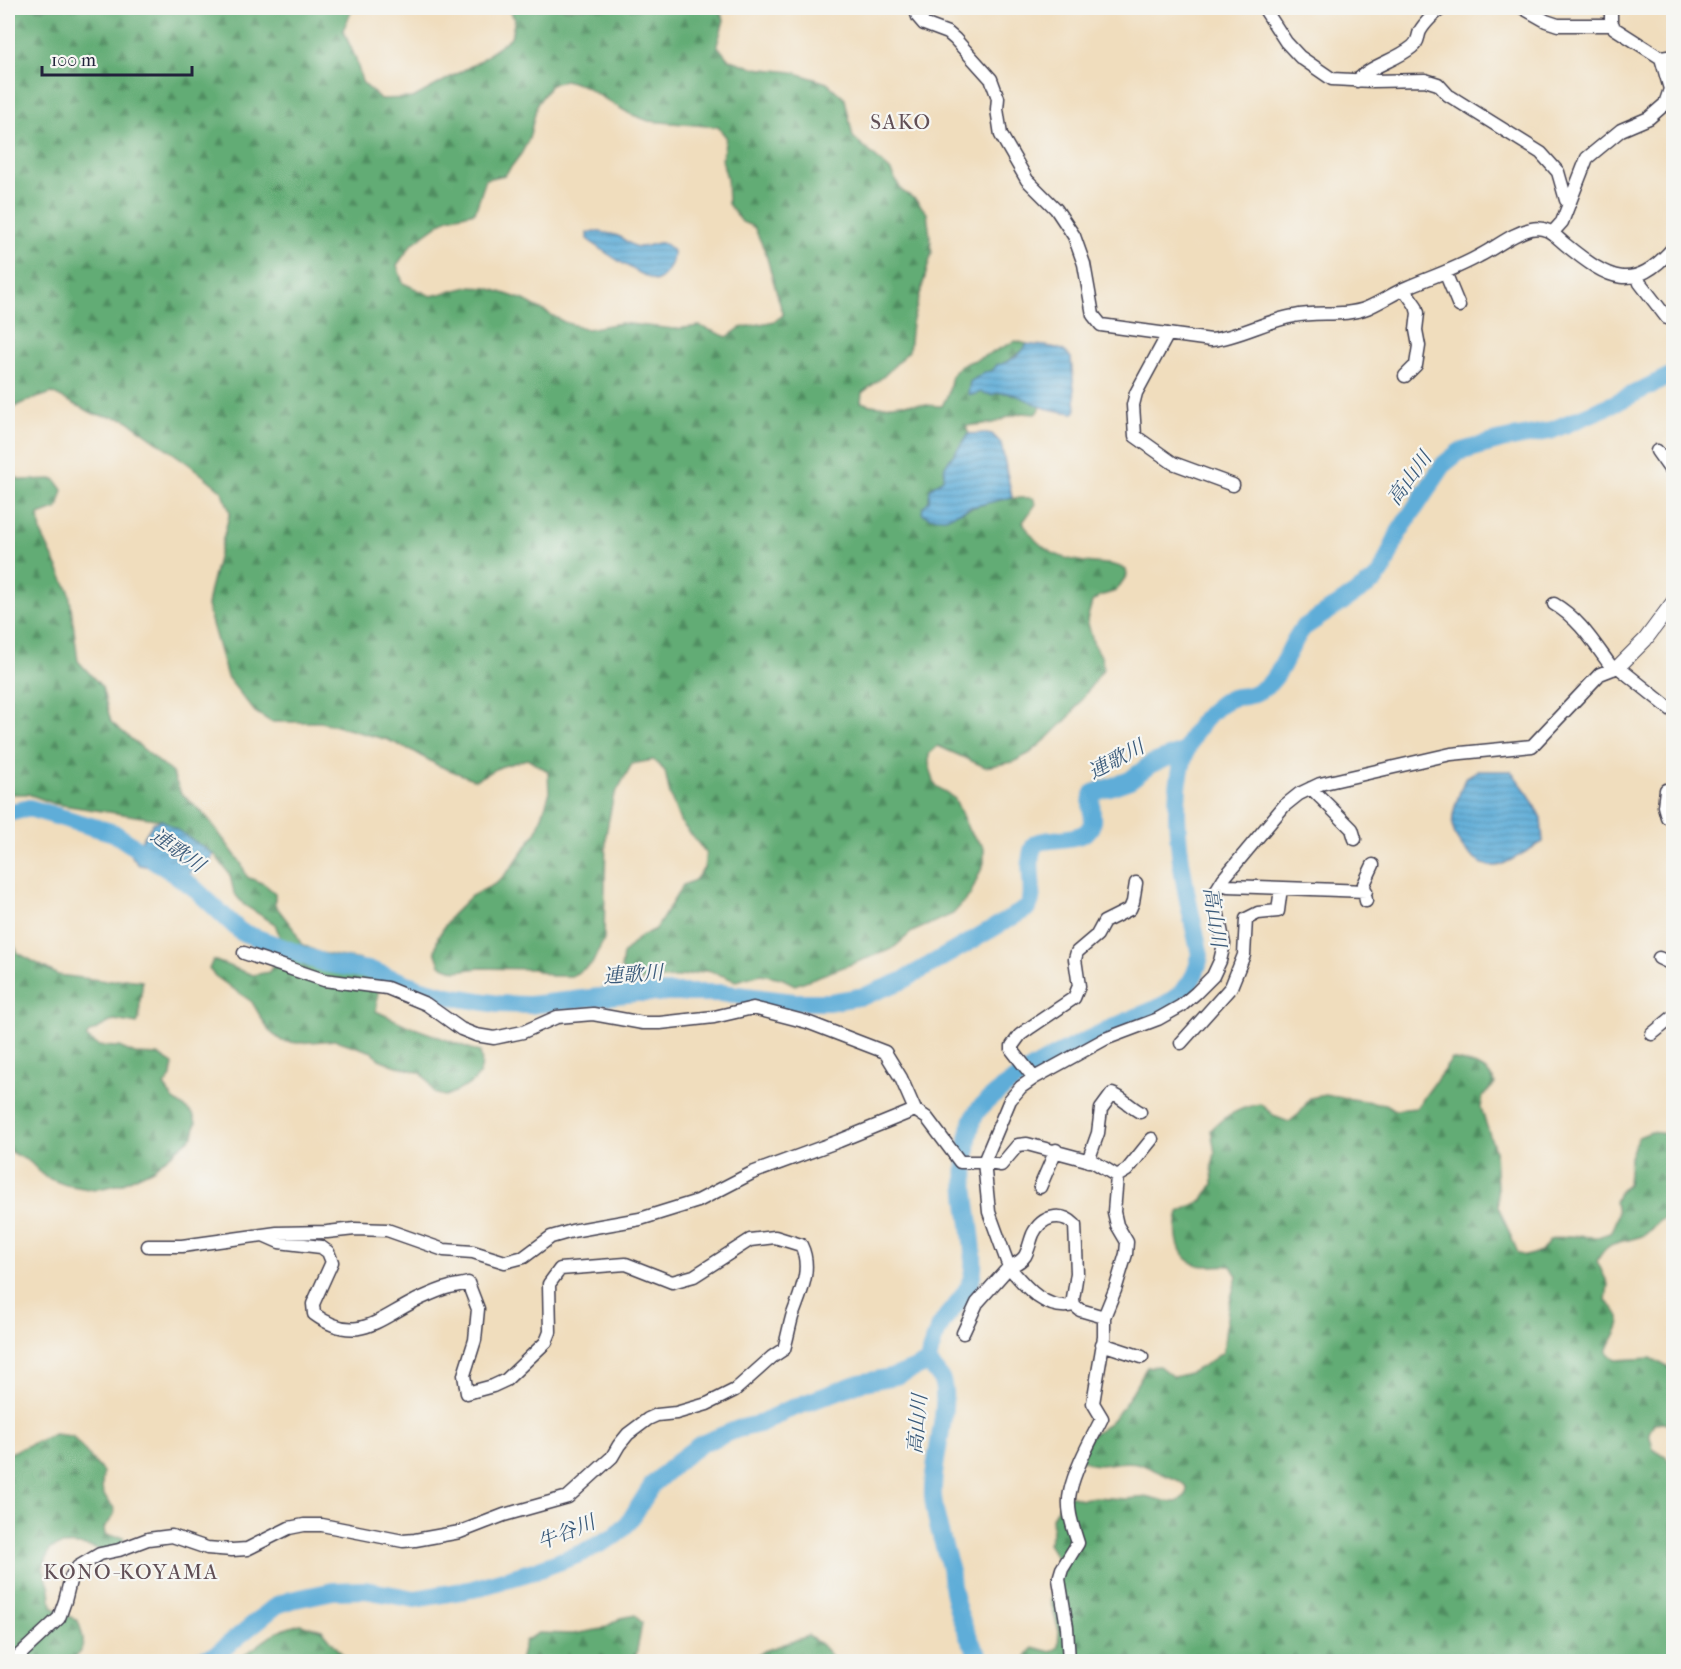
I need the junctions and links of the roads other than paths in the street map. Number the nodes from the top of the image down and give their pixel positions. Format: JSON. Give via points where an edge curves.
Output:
{"nodes":[{"id":1,"x":915,"y":8,"type":"edge"},
{"id":2,"x":1264,"y":8,"type":"edge"},
{"id":3,"x":1443,"y":8,"type":"edge"},
{"id":4,"x":1523,"y":8,"type":"edge"},
{"id":5,"x":1611,"y":8,"type":"edge"},
{"id":6,"x":1613,"y":25,"type":"junction"},
{"id":7,"x":1667,"y":57,"type":"edge"},
{"id":8,"x":1357,"y":81,"type":"junction"},
{"id":9,"x":1570,"y":203,"type":"junction"},
{"id":10,"x":1553,"y":232,"type":"junction"},
{"id":11,"x":1674,"y":247,"type":"edge"},
{"id":12,"x":1445,"y":272,"type":"junction"},
{"id":13,"x":1638,"y":277,"type":"junction"},
{"id":14,"x":1404,"y":289,"type":"junction"},
{"id":15,"x":1459,"y":306,"type":"dead end"},
{"id":16,"x":1667,"y":318,"type":"dead end"},
{"id":17,"x":1168,"y":334,"type":"junction"},
{"id":18,"x":1405,"y":376,"type":"dead end"},
{"id":19,"x":1658,"y":451,"type":"dead end"},
{"id":20,"x":1674,"y":475,"type":"edge"},
{"id":21,"x":1233,"y":485,"type":"dead end"},
{"id":22,"x":1674,"y":601,"type":"edge"},
{"id":23,"x":1554,"y":604,"type":"dead end"},
{"id":24,"x":1616,"y":668,"type":"junction"},
{"id":25,"x":1674,"y":712,"type":"edge"},
{"id":26,"x":1311,"y":788,"type":"junction"},
{"id":27,"x":1674,"y":788,"type":"edge"},
{"id":28,"x":1667,"y":817,"type":"dead end"},
{"id":29,"x":1355,"y":839,"type":"dead end"},
{"id":30,"x":1373,"y":865,"type":"dead end"},
{"id":31,"x":1136,"y":883,"type":"dead end"},
{"id":32,"x":1221,"y":883,"type":"junction"},
{"id":33,"x":1281,"y":888,"type":"junction"},
{"id":34,"x":244,"y":954,"type":"dead end"},
{"id":35,"x":1659,"y":958,"type":"dead end"},
{"id":36,"x":1674,"y":965,"type":"edge"},
{"id":37,"x":1674,"y":1016,"type":"edge"},
{"id":38,"x":1652,"y":1034,"type":"dead end"},
{"id":39,"x":1182,"y":1043,"type":"dead end"},
{"id":40,"x":1031,"y":1073,"type":"junction"},
{"id":41,"x":915,"y":1110,"type":"junction"},
{"id":42,"x":1140,"y":1112,"type":"dead end"},
{"id":43,"x":1152,"y":1139,"type":"dead end"},
{"id":44,"x":1056,"y":1150,"type":"junction"},
{"id":45,"x":1088,"y":1161,"type":"junction"},
{"id":46,"x":984,"y":1162,"type":"junction"},
{"id":47,"x":1117,"y":1176,"type":"junction"},
{"id":48,"x":1040,"y":1187,"type":"dead end"},
{"id":49,"x":263,"y":1235,"type":"junction"},
{"id":50,"x":148,"y":1246,"type":"dead end"},
{"id":51,"x":1009,"y":1267,"type":"junction"},
{"id":52,"x":1074,"y":1305,"type":"junction"},
{"id":53,"x":1104,"y":1317,"type":"junction"},
{"id":54,"x":963,"y":1333,"type":"dead end"},
{"id":55,"x":1102,"y":1344,"type":"junction"},
{"id":56,"x":1142,"y":1357,"type":"dead end"},
{"id":57,"x":12,"y":1662,"type":"edge"},
{"id":58,"x":1069,"y":1662,"type":"edge"}],
"edges":[{"from":1,"to":17,"type":"street","via":[[924,24],[948,33],[991,79],[1007,148],[1027,180],[1056,209],[1074,236],[1095,320],[1109,327]]},
{"from":2,"to":8,"type":"street","via":[[1300,57],[1332,79]]},
{"from":3,"to":8,"type":"street","via":[[1421,29],[1415,45]]},
{"from":4,"to":6,"type":"street","via":[[1558,25]]},
{"from":5,"to":6,"type":"street"},
{"from":6,"to":7,"type":"street"},
{"from":7,"to":9,"type":"street","via":[[1670,89],[1665,104],[1649,118],[1621,130],[1587,158]]},
{"from":8,"to":9,"type":"street","via":[[1425,80],[1438,84],[1448,95],[1541,153],[1558,172],[1566,201]]},
{"from":9,"to":10,"type":"street"},
{"from":10,"to":12,"type":"street","via":[[1535,228],[1516,233]]},
{"from":10,"to":13,"type":"street","via":[[1611,276]]},
{"from":11,"to":13,"type":"street"},
{"from":12,"to":14,"type":"street"},
{"from":12,"to":15,"type":"street"},
{"from":13,"to":16,"type":"street"},
{"from":14,"to":17,"type":"street","via":[[1352,312],[1296,315],[1220,339]]},
{"from":14,"to":18,"type":"street","via":[[1418,313],[1419,346],[1416,365]]},
{"from":17,"to":21,"type":"street","via":[[1136,393],[1135,436],[1173,463]]},
{"from":19,"to":20,"type":"street"},
{"from":22,"to":24,"type":"street","via":[[1645,640]]},
{"from":23,"to":24,"type":"street","via":[[1579,624]]},
{"from":24,"to":25,"type":"street"},
{"from":24,"to":26,"type":"street","via":[[1600,674],[1532,746],[1451,754]]},
{"from":26,"to":29,"type":"street","via":[[1352,829]]},
{"from":26,"to":32,"type":"street","via":[[1284,806]]},
{"from":27,"to":28,"type":"street","via":[[1666,790],[1664,798]]},
{"from":30,"to":33,"type":"street","via":[[1364,884],[1366,896]]},
{"from":31,"to":40,"type":"street","via":[[1130,909],[1104,922],[1097,935],[1077,952],[1078,986],[1074,998],[1031,1027],[1012,1046]]},
{"from":32,"to":33,"type":"street"},
{"from":32,"to":40,"type":"street","via":[[1216,891],[1216,905],[1224,945],[1221,961],[1196,993],[1158,1019]]},
{"from":33,"to":39,"type":"street","via":[[1278,911],[1246,919],[1244,955],[1231,987]]},
{"from":34,"to":41,"type":"street","via":[[324,980],[387,988],[426,1004],[461,1029],[494,1038],[523,1032],[557,1017],[593,1014],[660,1023],[753,1008],[807,1022],[885,1052]]},
{"from":35,"to":36,"type":"street"},
{"from":37,"to":38,"type":"street"},
{"from":40,"to":46,"type":"street","via":[[1010,1100]]},
{"from":41,"to":46,"type":"street","via":[[927,1118],[960,1162]]},
{"from":41,"to":49,"type":"street","via":[[752,1173],[698,1201],[640,1219],[551,1237],[524,1257],[505,1262],[473,1252],[444,1250],[387,1230]]},
{"from":42,"to":45,"type":"street","via":[[1112,1094],[1101,1109]]},
{"from":43,"to":47,"type":"street","via":[[1127,1170]]},
{"from":44,"to":45,"type":"street"},
{"from":44,"to":46,"type":"street","via":[[1018,1145],[1001,1165]]},
{"from":44,"to":48,"type":"street"},
{"from":45,"to":47,"type":"street"},
{"from":46,"to":51,"type":"street","via":[[989,1212]]},
{"from":47,"to":53,"type":"street","via":[[1114,1212],[1127,1242],[1126,1254]]},
{"from":49,"to":50,"type":"street","via":[[182,1246]]},
{"from":49,"to":57,"type":"street","via":[[279,1242],[321,1247],[328,1252],[332,1262],[313,1304],[314,1314],[348,1330],[365,1328],[425,1297],[468,1283],[478,1309],[475,1340],[464,1375],[467,1393],[506,1380],[546,1342],[550,1332],[549,1284],[560,1269],[626,1264],[672,1282],[694,1276],[750,1240],[775,1237],[801,1245],[806,1276],[784,1349],[735,1390],[707,1404],[648,1419],[628,1434],[612,1457],[568,1497],[460,1532],[415,1540],[322,1525],[290,1528],[247,1549],[207,1548],[172,1536],[148,1539],[100,1554],[78,1567],[71,1577],[59,1618]]},
{"from":51,"to":52,"type":"street","via":[[1031,1293],[1066,1307]]},
{"from":51,"to":52,"type":"street","via":[[1024,1258],[1034,1233],[1044,1221],[1055,1216],[1070,1220],[1075,1226]]},
{"from":51,"to":54,"type":"street","via":[[977,1303]]},
{"from":52,"to":53,"type":"street"},
{"from":53,"to":55,"type":"street"},
{"from":55,"to":56,"type":"street"},
{"from":55,"to":58,"type":"street","via":[[1093,1403],[1102,1418],[1070,1492],[1069,1509],[1078,1543],[1059,1579]]}]}
